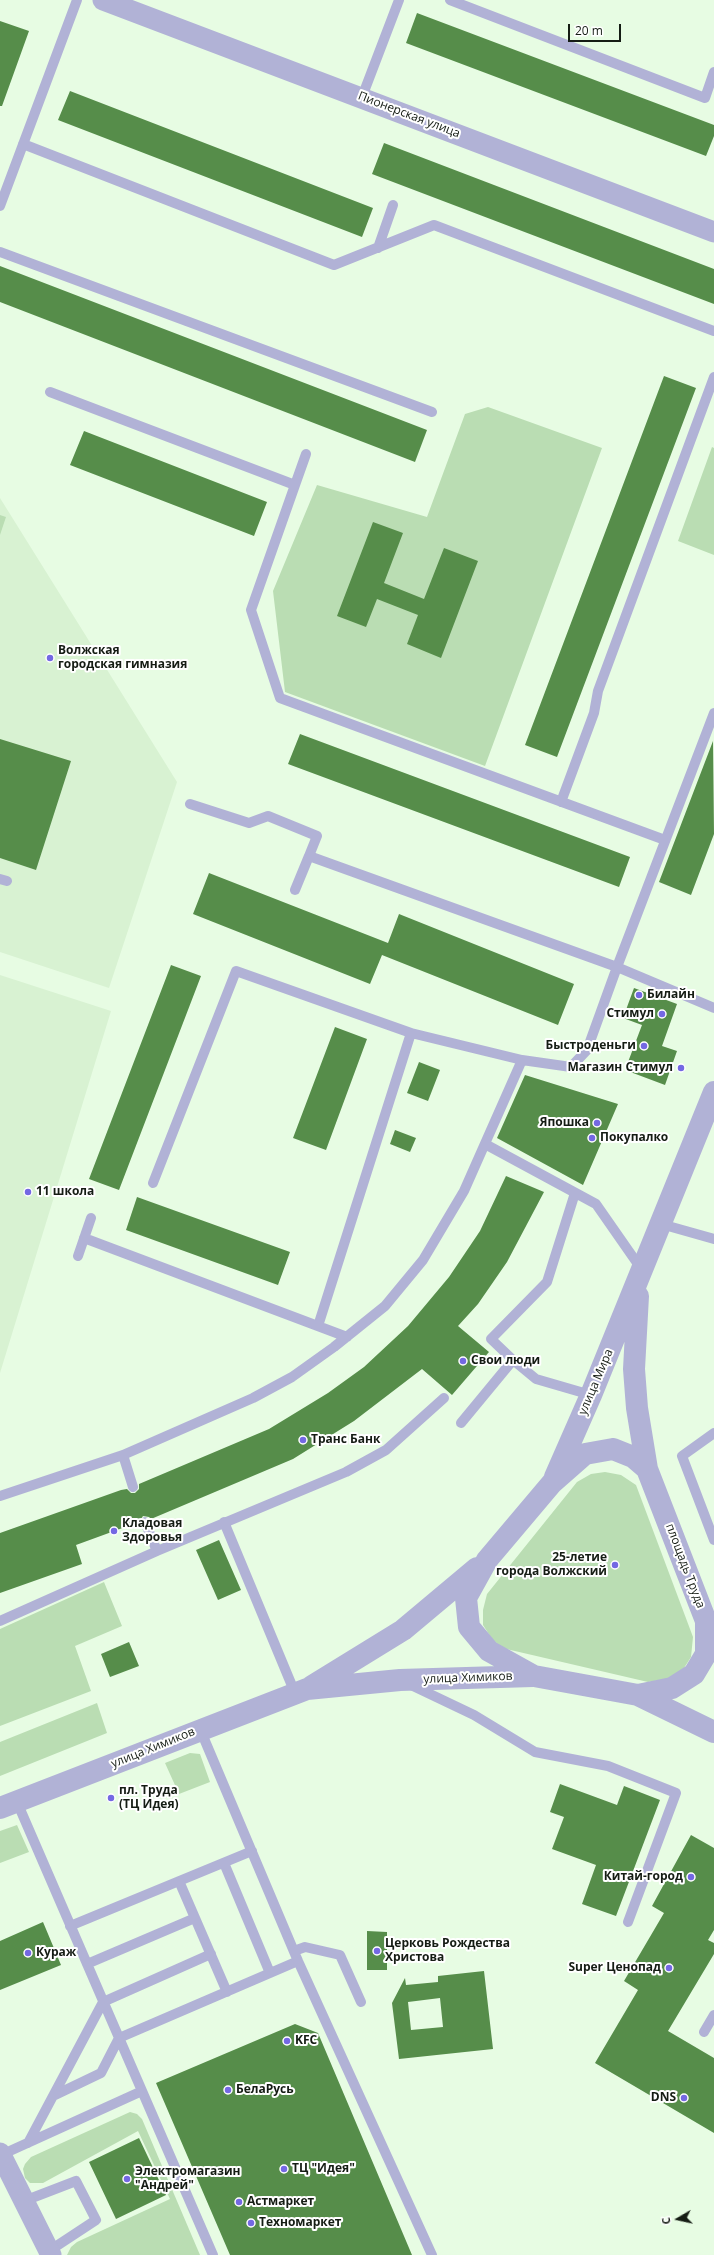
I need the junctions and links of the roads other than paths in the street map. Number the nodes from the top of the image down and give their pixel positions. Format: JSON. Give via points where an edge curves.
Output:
{"nodes":[{"id":1,"x":76,"y":0,"type":"edge"},
{"id":2,"x":103,"y":0,"type":"edge"},
{"id":3,"x":399,"y":0,"type":"edge"},
{"id":4,"x":450,"y":0,"type":"edge"},
{"id":5,"x":714,"y":72,"type":"edge"},
{"id":6,"x":362,"y":97,"type":"junction"},
{"id":7,"x":23,"y":144,"type":"junction"},
{"id":8,"x":0,"y":206,"type":"edge"},
{"id":9,"x":393,"y":206,"type":"dead end"},
{"id":10,"x":714,"y":232,"type":"edge"},
{"id":11,"x":378,"y":248,"type":"junction"},
{"id":12,"x":0,"y":252,"type":"edge"},
{"id":13,"x":714,"y":332,"type":"edge"},
{"id":14,"x":714,"y":377,"type":"edge"},
{"id":15,"x":50,"y":392,"type":"dead end"},
{"id":16,"x":432,"y":412,"type":"dead end"},
{"id":17,"x":306,"y":454,"type":"dead end"},
{"id":18,"x":295,"y":485,"type":"junction"},
{"id":19,"x":714,"y":714,"type":"edge"},
{"id":20,"x":561,"y":802,"type":"junction"},
{"id":21,"x":190,"y":804,"type":"dead end"},
{"id":22,"x":665,"y":840,"type":"junction"},
{"id":23,"x":309,"y":856,"type":"junction"},
{"id":24,"x":295,"y":890,"type":"dead end"},
{"id":25,"x":617,"y":967,"type":"junction"},
{"id":26,"x":714,"y":1008,"type":"edge"},
{"id":27,"x":411,"y":1033,"type":"junction"},
{"id":28,"x":522,"y":1060,"type":"junction"},
{"id":29,"x":714,"y":1092,"type":"edge"},
{"id":30,"x":485,"y":1144,"type":"junction"},
{"id":31,"x":153,"y":1183,"type":"dead end"},
{"id":32,"x":575,"y":1192,"type":"junction"},
{"id":33,"x":91,"y":1218,"type":"dead end"},
{"id":34,"x":661,"y":1224,"type":"junction"},
{"id":35,"x":84,"y":1238,"type":"junction"},
{"id":36,"x":714,"y":1239,"type":"edge"},
{"id":37,"x":78,"y":1256,"type":"dead end"},
{"id":38,"x":640,"y":1275,"type":"junction"},
{"id":39,"x":318,"y":1326,"type":"junction"},
{"id":40,"x":347,"y":1337,"type":"junction"},
{"id":41,"x":513,"y":1360,"type":"junction"},
{"id":42,"x":591,"y":1395,"type":"junction"},
{"id":43,"x":444,"y":1398,"type":"dead end"},
{"id":44,"x":461,"y":1423,"type":"dead end"},
{"id":45,"x":714,"y":1433,"type":"edge"},
{"id":46,"x":123,"y":1455,"type":"junction"},
{"id":47,"x":648,"y":1470,"type":"junction"},
{"id":48,"x":552,"y":1484,"type":"junction"},
{"id":49,"x":133,"y":1487,"type":"dead end"},
{"id":50,"x":0,"y":1496,"type":"edge"},
{"id":51,"x":145,"y":1522,"type":"dead end"},
{"id":52,"x":224,"y":1522,"type":"junction"},
{"id":53,"x":714,"y":1540,"type":"edge"},
{"id":54,"x":157,"y":1551,"type":"junction"},
{"id":55,"x":487,"y":1560,"type":"junction"},
{"id":56,"x":0,"y":1621,"type":"edge"},
{"id":57,"x":710,"y":1628,"type":"edge"},
{"id":58,"x":534,"y":1676,"type":"junction"},
{"id":59,"x":400,"y":1680,"type":"junction"},
{"id":60,"x":301,"y":1691,"type":"junction"},
{"id":61,"x":638,"y":1695,"type":"junction"},
{"id":62,"x":200,"y":1729,"type":"junction"},
{"id":63,"x":714,"y":1732,"type":"edge"},
{"id":64,"x":8,"y":1805,"type":"edge"},
{"id":65,"x":252,"y":1851,"type":"junction"},
{"id":66,"x":224,"y":1863,"type":"junction"},
{"id":67,"x":179,"y":1881,"type":"junction"},
{"id":68,"x":195,"y":1918,"type":"junction"},
{"id":69,"x":628,"y":1922,"type":"dead end"},
{"id":70,"x":70,"y":1926,"type":"junction"},
{"id":71,"x":294,"y":1951,"type":"junction"},
{"id":72,"x":211,"y":1954,"type":"junction"},
{"id":73,"x":298,"y":1961,"type":"junction"},
{"id":74,"x":87,"y":1964,"type":"junction"},
{"id":75,"x":270,"y":1973,"type":"junction"},
{"id":76,"x":227,"y":1992,"type":"junction"},
{"id":77,"x":103,"y":2002,"type":"junction"},
{"id":78,"x":361,"y":2002,"type":"dead end"},
{"id":79,"x":714,"y":2015,"type":"edge"},
{"id":80,"x":704,"y":2032,"type":"dead end"},
{"id":81,"x":119,"y":2038,"type":"junction"},
{"id":82,"x":142,"y":2091,"type":"junction"},
{"id":83,"x":53,"y":2096,"type":"junction"},
{"id":84,"x":28,"y":2143,"type":"junction"},
{"id":85,"x":1,"y":2154,"type":"edge"},
{"id":86,"x":24,"y":2201,"type":"junction"},
{"id":87,"x":50,"y":2253,"type":"edge"},
{"id":88,"x":213,"y":2255,"type":"edge"},
{"id":89,"x":432,"y":2255,"type":"edge"}],
"edges":[{"from":1,"to":7,"type":"lane"},
{"from":2,"to":6,"type":"street","name":"Пионерская улица"},
{"from":3,"to":6,"type":"lane"},
{"from":4,"to":5,"type":"lane","via":[[705,98]]},
{"from":6,"to":10,"type":"street","name":"Пионерская улица"},
{"from":7,"to":8,"type":"lane"},
{"from":7,"to":11,"type":"lane","via":[[334,265]]},
{"from":9,"to":11,"type":"lane"},
{"from":11,"to":13,"type":"lane","via":[[434,225]]},
{"from":12,"to":16,"type":"lane"},
{"from":14,"to":20,"type":"lane","via":[[601,684],[594,713]]},
{"from":15,"to":18,"type":"lane"},
{"from":17,"to":18,"type":"lane"},
{"from":18,"to":20,"type":"lane","via":[[251,610],[280,698]]},
{"from":19,"to":22,"type":"lane"},
{"from":20,"to":22,"type":"lane"},
{"from":21,"to":23,"type":"lane","via":[[249,823],[268,816],[317,836]]},
{"from":22,"to":25,"type":"lane"},
{"from":23,"to":24,"type":"lane"},
{"from":23,"to":25,"type":"lane"},
{"from":25,"to":26,"type":"lane"},
{"from":25,"to":28,"type":"lane","via":[[587,1050],[571,1067]]},
{"from":27,"to":28,"type":"lane"},
{"from":27,"to":31,"type":"lane","via":[[236,970]]},
{"from":27,"to":39,"type":"lane"},
{"from":28,"to":30,"type":"lane"},
{"from":29,"to":34,"type":"street","name":"улица Мира"},
{"from":30,"to":32,"type":"lane"},
{"from":30,"to":40,"type":"lane","via":[[464,1191],[423,1260],[385,1306]]},
{"from":32,"to":38,"type":"lane","via":[[596,1204]]},
{"from":32,"to":41,"type":"lane","via":[[546,1282],[491,1339]]},
{"from":33,"to":35,"type":"lane"},
{"from":34,"to":36,"type":"lane"},
{"from":34,"to":38,"type":"street","name":"улица Мира"},
{"from":35,"to":37,"type":"lane"},
{"from":35,"to":39,"type":"lane"},
{"from":38,"to":42,"type":"street","name":"улица Мира"},
{"from":38,"to":47,"type":"street","name":"улица Мира","via":[[634,1369],[637,1408]]},
{"from":39,"to":40,"type":"lane"},
{"from":40,"to":46,"type":"lane","via":[[292,1377],[253,1398]]},
{"from":41,"to":42,"type":"lane","via":[[536,1379]]},
{"from":41,"to":44,"type":"lane"},
{"from":42,"to":48,"type":"street","name":"улица Мира"},
{"from":43,"to":52,"type":"lane","via":[[386,1450],[346,1472]]},
{"from":45,"to":53,"type":"lane","via":[[682,1456]]},
{"from":46,"to":49,"type":"lane"},
{"from":46,"to":50,"type":"lane"},
{"from":47,"to":48,"type":"street","name":"площадь Труда","via":[[633,1457],[613,1450],[585,1454]]},
{"from":47,"to":57,"type":"street","name":"площадь Труда"},
{"from":48,"to":55,"type":"street","name":"площадь Труда"},
{"from":51,"to":54,"type":"lane"},
{"from":52,"to":54,"type":"lane"},
{"from":52,"to":60,"type":"lane"},
{"from":54,"to":56,"type":"lane"},
{"from":55,"to":58,"type":"street","name":"площадь Труда","via":[[466,1598],[469,1626],[490,1651]]},
{"from":55,"to":60,"type":"street","name":"улица Химиков","via":[[402,1630]]},
{"from":57,"to":61,"type":"street","name":"площадь Труда","via":[[706,1654],[694,1674],[672,1688]]},
{"from":58,"to":59,"type":"street","name":"улица Химиков"},
{"from":58,"to":61,"type":"street","name":"площадь Труда"},
{"from":59,"to":60,"type":"street","name":"улица Химиков"},
{"from":59,"to":69,"type":"lane","via":[[474,1715],[536,1752],[608,1766],[676,1793]]},
{"from":60,"to":62,"type":"street","name":"улица Химиков"},
{"from":61,"to":63,"type":"street"},
{"from":62,"to":64,"type":"street","name":"улица Химиков"},
{"from":62,"to":65,"type":"lane"},
{"from":64,"to":70,"type":"lane"},
{"from":65,"to":66,"type":"lane"},
{"from":65,"to":71,"type":"lane"},
{"from":66,"to":67,"type":"lane"},
{"from":66,"to":75,"type":"lane"},
{"from":67,"to":68,"type":"lane"},
{"from":67,"to":70,"type":"lane"},
{"from":68,"to":72,"type":"lane"},
{"from":68,"to":74,"type":"lane"},
{"from":70,"to":74,"type":"lane"},
{"from":71,"to":73,"type":"lane"},
{"from":71,"to":78,"type":"lane","via":[[305,1947],[340,1956]]},
{"from":72,"to":76,"type":"lane"},
{"from":72,"to":77,"type":"lane"},
{"from":73,"to":75,"type":"lane"},
{"from":73,"to":89,"type":"lane"},
{"from":74,"to":77,"type":"lane"},
{"from":75,"to":76,"type":"lane"},
{"from":76,"to":81,"type":"lane"},
{"from":77,"to":81,"type":"lane"},
{"from":77,"to":83,"type":"lane"},
{"from":79,"to":80,"type":"lane"},
{"from":81,"to":82,"type":"lane"},
{"from":81,"to":83,"type":"lane","via":[[101,2073]]},
{"from":82,"to":84,"type":"lane"},
{"from":82,"to":88,"type":"lane"},
{"from":83,"to":84,"type":"lane"},
{"from":84,"to":85,"type":"lane"},
{"from":85,"to":86,"type":"street"},
{"from":86,"to":87,"type":"street"},
{"from":86,"to":87,"type":"lane","via":[[76,2181],[80,2188],[96,2220]]}]}
